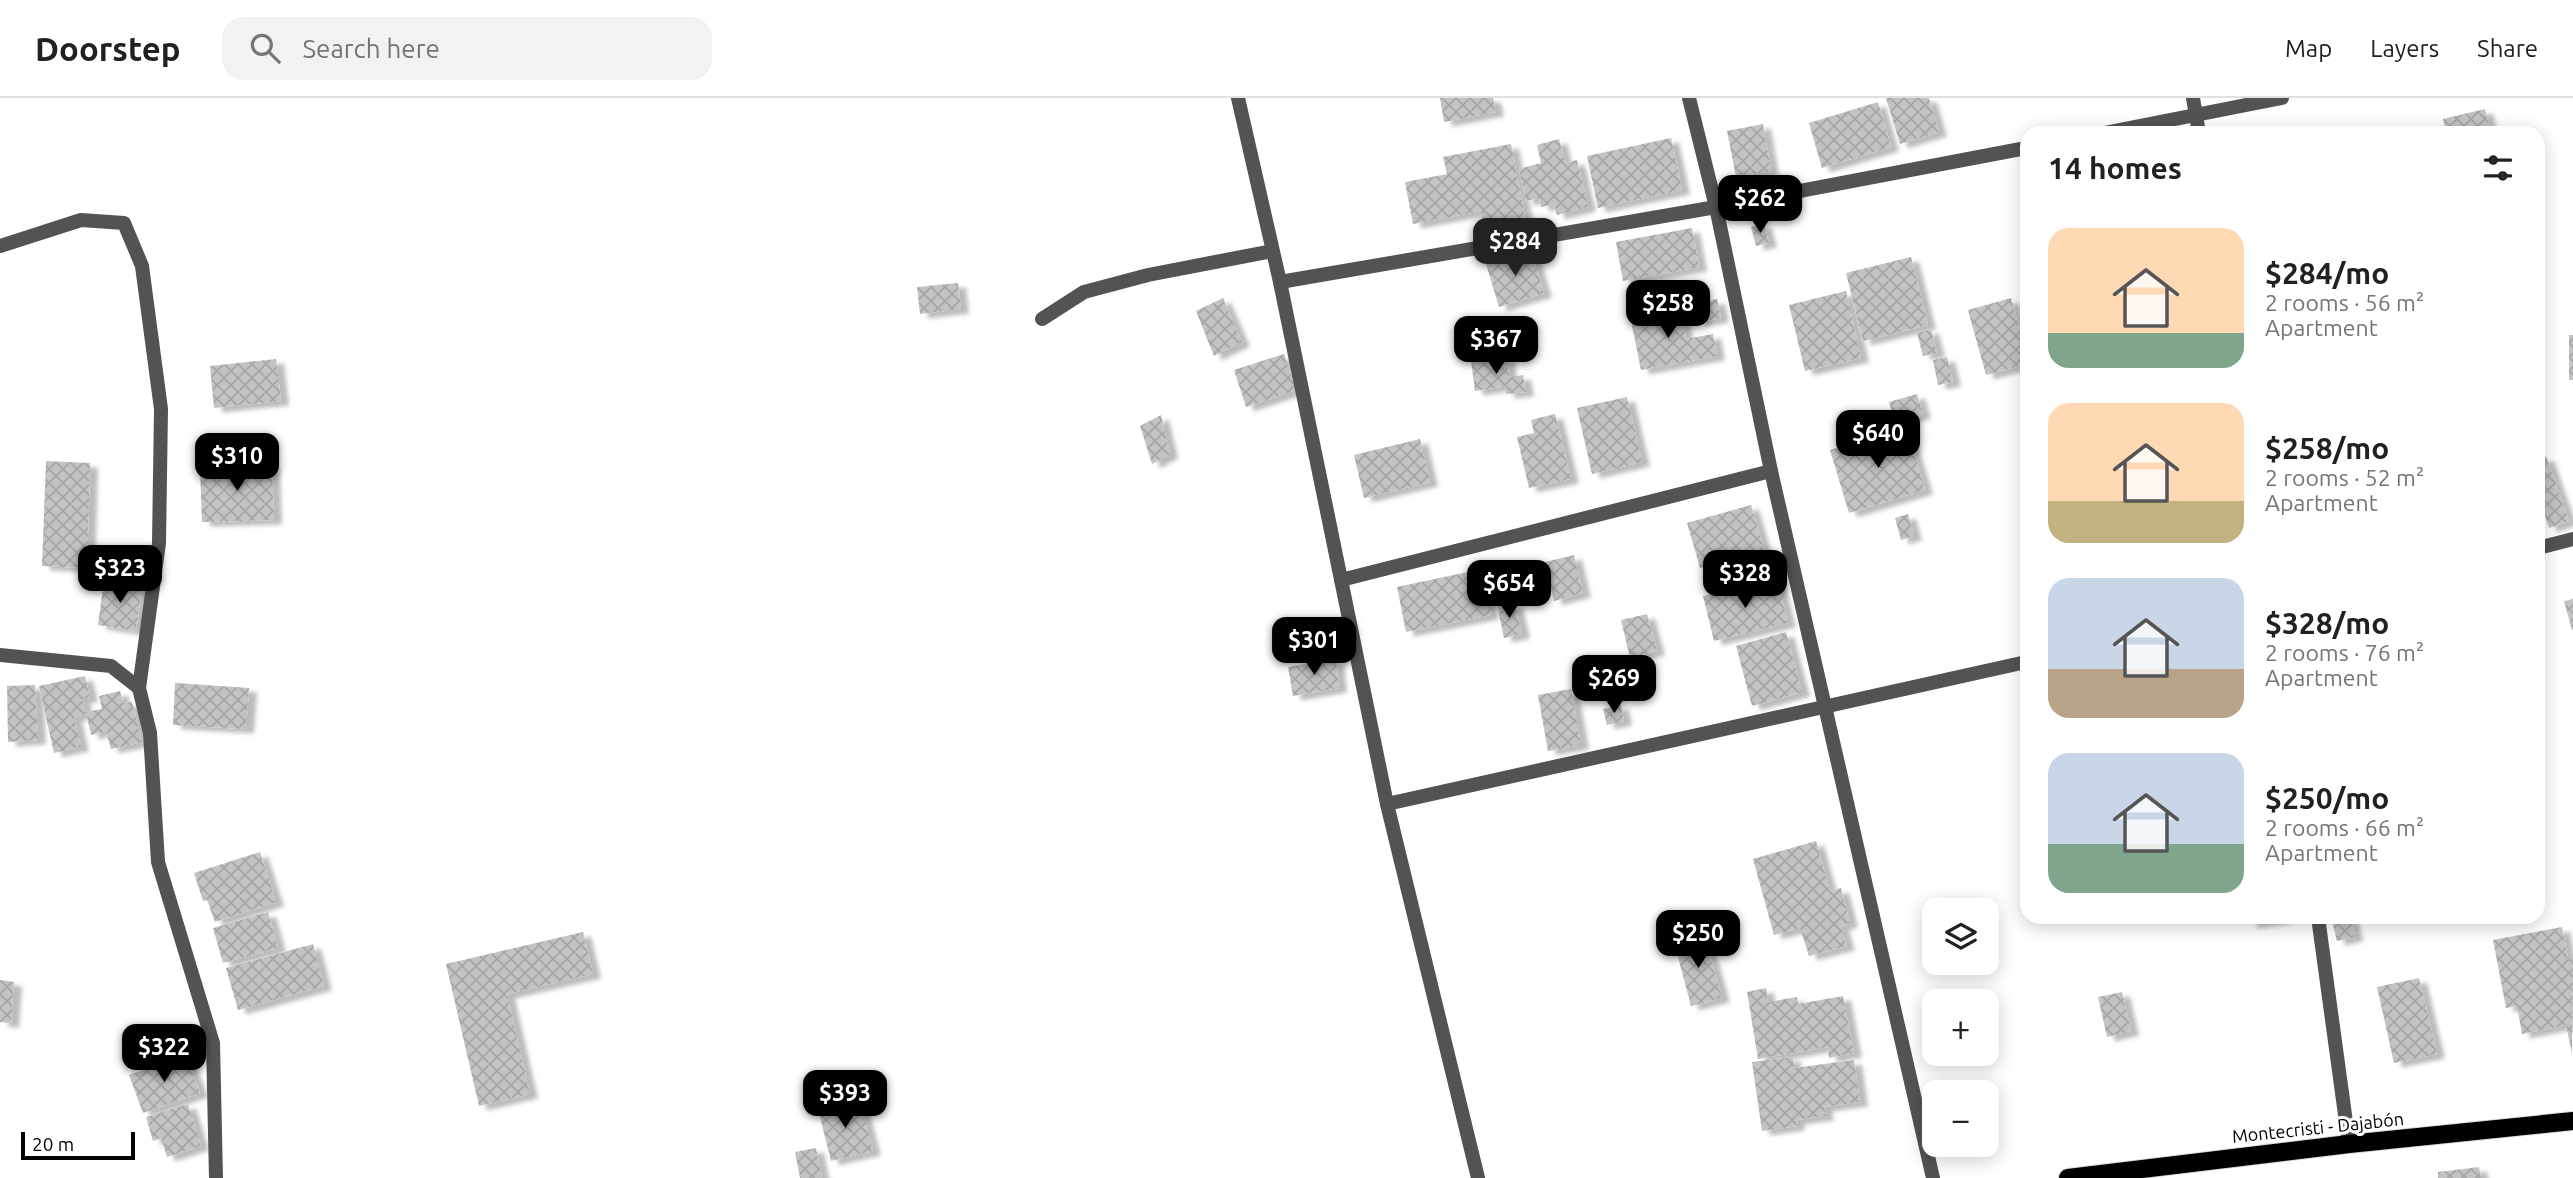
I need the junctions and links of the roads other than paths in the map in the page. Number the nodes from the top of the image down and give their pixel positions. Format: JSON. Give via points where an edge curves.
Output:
{"nodes":[{"id":1,"x":1238,"y":98,"type":"edge"},
{"id":2,"x":1689,"y":98,"type":"edge"},
{"id":3,"x":2193,"y":98,"type":"edge"},
{"id":4,"x":2282,"y":98,"type":"edge"},
{"id":5,"x":2197,"y":115,"type":"junction"},
{"id":6,"x":2140,"y":126,"type":"edge"},
{"id":7,"x":2198,"y":126,"type":"edge"},
{"id":8,"x":2020,"y":149,"type":"edge"},
{"id":9,"x":1716,"y":207,"type":"junction"},
{"id":10,"x":0,"y":246,"type":"edge"},
{"id":11,"x":1272,"y":251,"type":"junction"},
{"id":12,"x":1280,"y":282,"type":"junction"},
{"id":13,"x":1042,"y":319,"type":"dead end"},
{"id":14,"x":1771,"y":471,"type":"junction"},
{"id":15,"x":2573,"y":540,"type":"edge"},
{"id":16,"x":2545,"y":546,"type":"edge"},
{"id":17,"x":1341,"y":580,"type":"junction"},
{"id":18,"x":0,"y":655,"type":"edge"},
{"id":19,"x":2020,"y":663,"type":"edge"},
{"id":20,"x":139,"y":688,"type":"junction"},
{"id":21,"x":1826,"y":705,"type":"junction"},
{"id":22,"x":1387,"y":804,"type":"junction"},
{"id":23,"x":2319,"y":924,"type":"edge"},
{"id":24,"x":2573,"y":1121,"type":"edge"},
{"id":25,"x":2349,"y":1144,"type":"junction"},
{"id":26,"x":216,"y":1178,"type":"edge"},
{"id":27,"x":1478,"y":1178,"type":"edge"},
{"id":28,"x":1933,"y":1178,"type":"edge"},
{"id":29,"x":2068,"y":1178,"type":"edge"}],
"edges":[{"from":1,"to":11,"type":"street"},
{"from":2,"to":9,"type":"street"},
{"from":3,"to":5,"type":"street"},
{"from":4,"to":5,"type":"street"},
{"from":5,"to":6,"type":"street"},
{"from":5,"to":7,"type":"street"},
{"from":8,"to":9,"type":"street"},
{"from":9,"to":12,"type":"street"},
{"from":9,"to":14,"type":"street"},
{"from":10,"to":20,"type":"street","via":[[81,220],[124,223],[142,267],[161,409],[159,543]]},
{"from":11,"to":12,"type":"street"},
{"from":11,"to":13,"type":"street","via":[[1084,292]]},
{"from":12,"to":17,"type":"street"},
{"from":14,"to":17,"type":"street"},
{"from":14,"to":21,"type":"street"},
{"from":15,"to":16,"type":"street"},
{"from":17,"to":22,"type":"street"},
{"from":18,"to":20,"type":"street","via":[[111,666]]},
{"from":19,"to":21,"type":"street"},
{"from":20,"to":26,"type":"street","via":[[150,733],[158,862],[213,1043]]},
{"from":21,"to":22,"type":"street"},
{"from":21,"to":28,"type":"street"},
{"from":22,"to":27,"type":"street"},
{"from":23,"to":25,"type":"street"},
{"from":24,"to":25,"type":"main road","name":"Montecristi - Dajabón"},
{"from":25,"to":29,"type":"main road","name":"Montecristi - Dajabón"}]}
